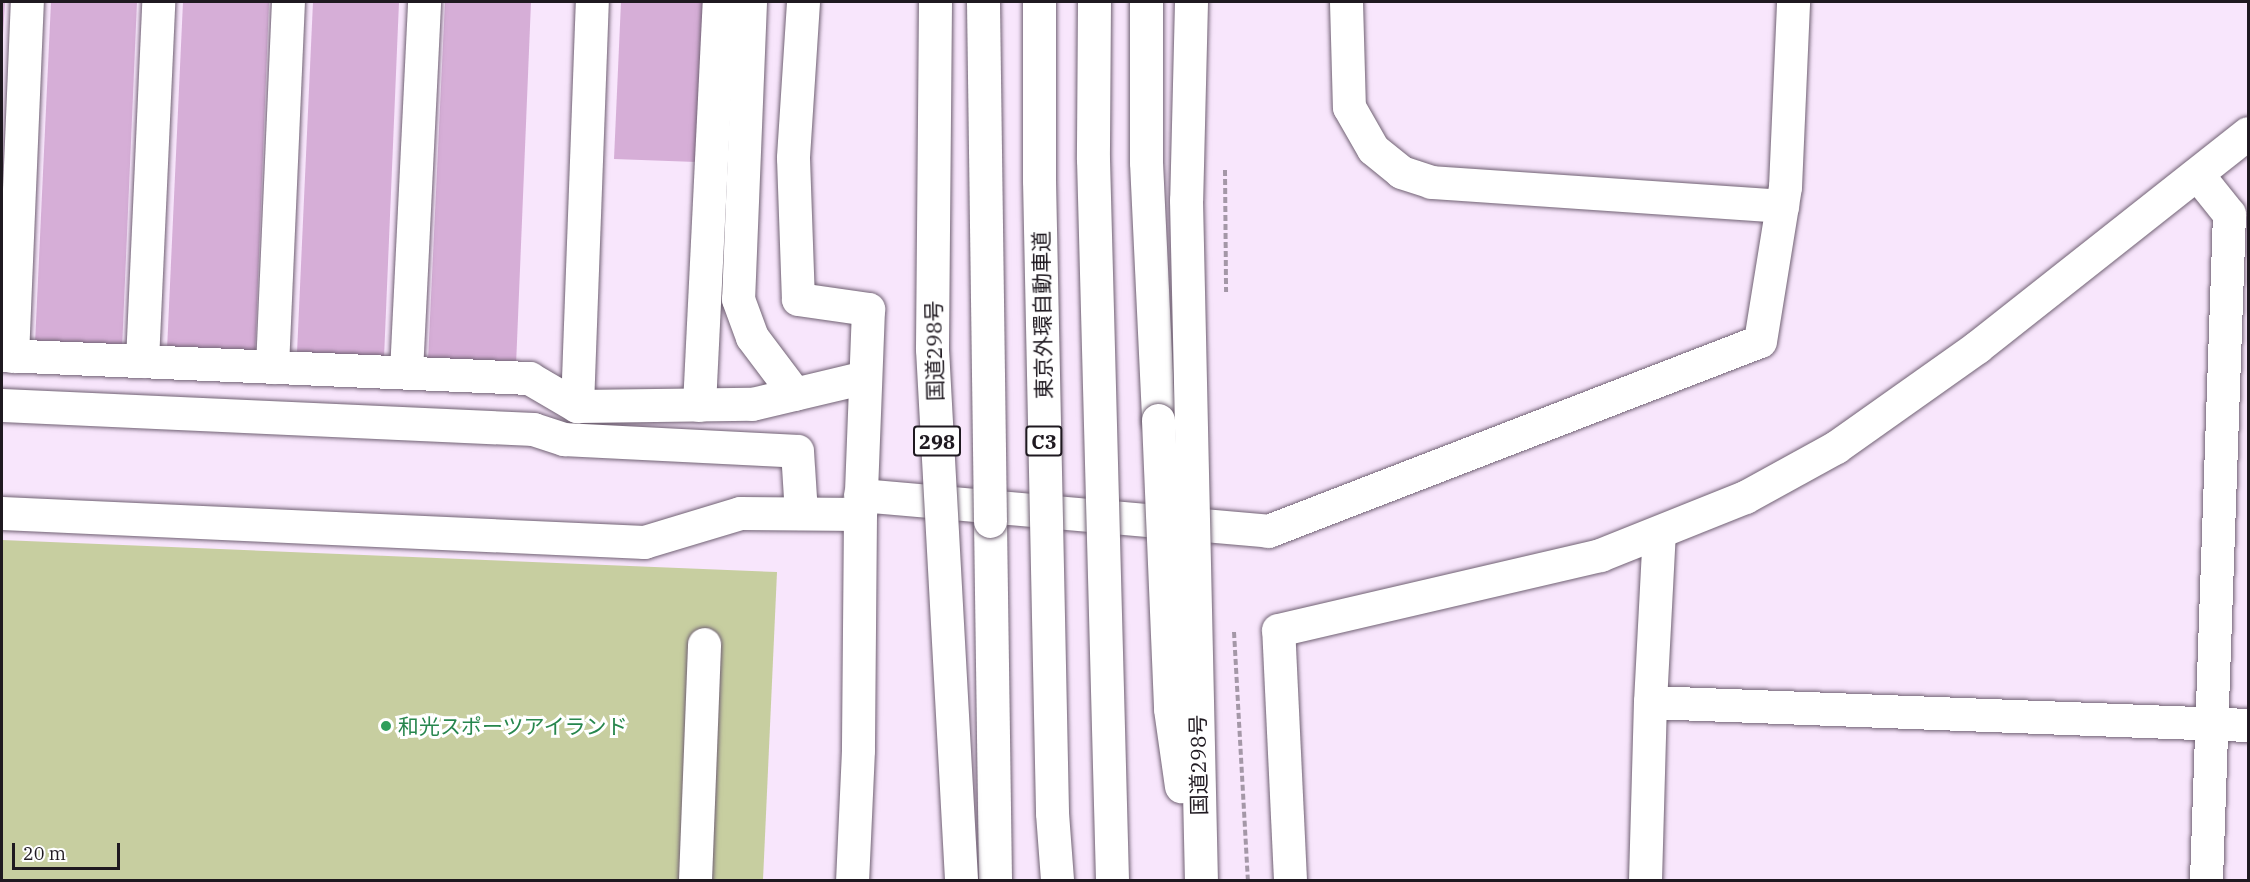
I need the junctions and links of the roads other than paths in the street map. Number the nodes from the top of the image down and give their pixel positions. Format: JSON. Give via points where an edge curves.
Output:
{"nodes":[{"id":1,"x":27,"y":2,"type":"edge"},
{"id":2,"x":158,"y":2,"type":"edge"},
{"id":3,"x":288,"y":2,"type":"edge"},
{"id":4,"x":424,"y":2,"type":"edge"},
{"id":5,"x":592,"y":2,"type":"edge"},
{"id":6,"x":719,"y":2,"type":"edge"},
{"id":7,"x":750,"y":2,"type":"edge"},
{"id":8,"x":803,"y":2,"type":"edge"},
{"id":9,"x":935,"y":2,"type":"edge"},
{"id":10,"x":983,"y":2,"type":"edge"},
{"id":11,"x":1039,"y":2,"type":"edge"},
{"id":12,"x":1094,"y":2,"type":"edge"},
{"id":13,"x":1146,"y":2,"type":"edge"},
{"id":14,"x":1191,"y":2,"type":"edge"},
{"id":15,"x":1346,"y":2,"type":"edge"},
{"id":16,"x":1793,"y":2,"type":"edge"},
{"id":17,"x":2248,"y":133,"type":"edge"},
{"id":18,"x":2197,"y":174,"type":"junction"},
{"id":19,"x":709,"y":197,"type":"junction"},
{"id":20,"x":742,"y":198,"type":"junction"},
{"id":21,"x":1782,"y":206,"type":"junction"},
{"id":22,"x":7,"y":356,"type":"edge"},
{"id":23,"x":142,"y":362,"type":"junction"},
{"id":24,"x":272,"y":367,"type":"junction"},
{"id":25,"x":406,"y":372,"type":"junction"},
{"id":26,"x":865,"y":377,"type":"junction"},
{"id":27,"x":795,"y":394,"type":"junction"},
{"id":28,"x":2,"y":405,"type":"edge"},
{"id":29,"x":699,"y":405,"type":"junction"},
{"id":30,"x":577,"y":406,"type":"junction"},
{"id":31,"x":860,"y":505,"type":"junction"},
{"id":32,"x":2,"y":513,"type":"edge"},
{"id":33,"x":801,"y":513,"type":"junction"},
{"id":34,"x":1659,"y":533,"type":"junction"},
{"id":35,"x":704,"y":644,"type":"dead end"},
{"id":36,"x":1650,"y":702,"type":"junction"},
{"id":37,"x":2211,"y":724,"type":"junction"},
{"id":38,"x":2248,"y":725,"type":"edge"},
{"id":39,"x":1052,"y":813,"type":"junction"},
{"id":40,"x":695,"y":880,"type":"edge"},
{"id":41,"x":852,"y":880,"type":"edge"},
{"id":42,"x":962,"y":880,"type":"edge"},
{"id":43,"x":995,"y":880,"type":"edge"},
{"id":44,"x":1051,"y":880,"type":"edge"},
{"id":45,"x":1057,"y":880,"type":"edge"},
{"id":46,"x":1112,"y":880,"type":"edge"},
{"id":47,"x":1196,"y":880,"type":"edge"},
{"id":48,"x":1201,"y":880,"type":"edge"},
{"id":49,"x":1290,"y":880,"type":"edge"},
{"id":50,"x":1644,"y":880,"type":"edge"},
{"id":51,"x":2206,"y":880,"type":"edge"}],
"edges":[{"from":1,"to":22,"type":"main road"},
{"from":2,"to":23,"type":"main road"},
{"from":3,"to":24,"type":"main road"},
{"from":4,"to":25,"type":"main road"},
{"from":5,"to":30,"type":"main road"},
{"from":6,"to":19,"type":"main road"},
{"from":7,"to":20,"type":"main road"},
{"from":8,"to":26,"type":"main road","via":[[793,158],[798,298],[868,309]]},
{"from":9,"to":42,"type":"main road","name":"国道298号","number":"298","bridge":true,"via":[[932,350]]},
{"from":10,"to":43,"type":"main road","bridge":true},
{"from":11,"to":39,"type":"main road","name":"東京外環自動車道","number":"C3","bridge":true,"via":[[1039,192]]},
{"from":12,"to":46,"type":"main road","bridge":true,"via":[[1093,159]]},
{"from":13,"to":47,"type":"main road","bridge":true,"via":[[1146,162],[1170,709]]},
{"from":14,"to":48,"type":"main road","name":"国道298号","bridge":true,"via":[[1186,200]]},
{"from":15,"to":21,"type":"main road","via":[[1349,107],[1372,149],[1401,172],[1431,182]]},
{"from":16,"to":21,"type":"main road"},
{"from":17,"to":18,"type":"main road"},
{"from":18,"to":34,"type":"main road","via":[[1977,347],[1836,447],[1744,497]]},
{"from":18,"to":37,"type":"main road","via":[[2229,214]]},
{"from":19,"to":20,"type":"main road"},
{"from":19,"to":29,"type":"main road"},
{"from":20,"to":27,"type":"main road","via":[[738,299],[752,337]]},
{"from":21,"to":31,"type":"main road","via":[[1760,341],[1268,531]]},
{"from":22,"to":23,"type":"main road"},
{"from":23,"to":24,"type":"main road"},
{"from":24,"to":25,"type":"main road"},
{"from":25,"to":30,"type":"main road","via":[[529,378]]},
{"from":26,"to":27,"type":"main road"},
{"from":26,"to":31,"type":"main road"},
{"from":27,"to":29,"type":"main road","via":[[752,404]]},
{"from":28,"to":33,"type":"main road","via":[[533,429],[564,439],[797,451]]},
{"from":29,"to":30,"type":"main road"},
{"from":31,"to":33,"type":"main road"},
{"from":31,"to":41,"type":"main road","via":[[858,750]]},
{"from":32,"to":33,"type":"main road","via":[[644,542],[740,513]]},
{"from":34,"to":36,"type":"main road"},
{"from":34,"to":49,"type":"main road","via":[[1600,555],[1278,630]]},
{"from":35,"to":40,"type":"main road"},
{"from":36,"to":37,"type":"main road"},
{"from":36,"to":50,"type":"main road"},
{"from":37,"to":38,"type":"main road"},
{"from":37,"to":51,"type":"main road"},
{"from":39,"to":44,"type":"main road","bridge":true},
{"from":39,"to":45,"type":"main road","name":"東京外環自動車道","number":"C3","bridge":true}]}
